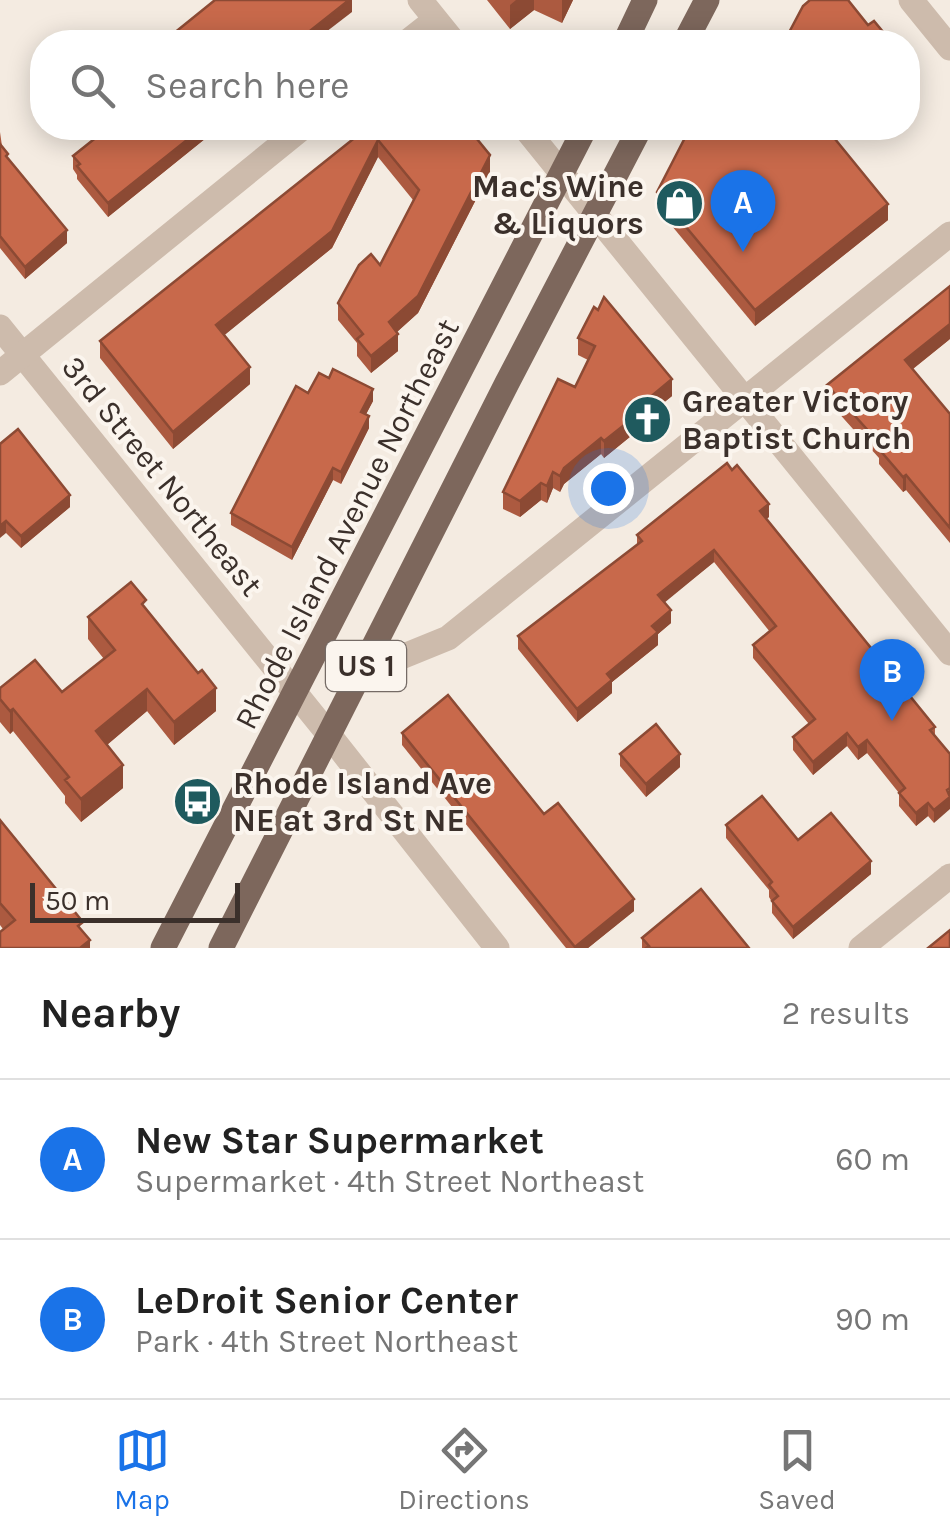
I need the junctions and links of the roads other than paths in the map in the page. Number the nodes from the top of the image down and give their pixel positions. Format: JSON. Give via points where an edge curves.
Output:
{"nodes":[{"id":1,"x":645,"y":0,"type":"edge"},
{"id":2,"x":707,"y":0,"type":"edge"},
{"id":3,"x":911,"y":0,"type":"edge"},
{"id":4,"x":428,"y":10,"type":"edge"},
{"id":5,"x":444,"y":30,"type":"edge"},
{"id":6,"x":631,"y":30,"type":"edge"},
{"id":7,"x":691,"y":30,"type":"edge"},
{"id":8,"x":950,"y":48,"type":"edge"},
{"id":9,"x":287,"y":140,"type":"edge"},
{"id":10,"x":534,"y":140,"type":"edge"},
{"id":11,"x":579,"y":140,"type":"edge"},
{"id":12,"x":634,"y":140,"type":"edge"},
{"id":13,"x":562,"y":176,"type":"junction"},
{"id":14,"x":594,"y":215,"type":"junction"},
{"id":15,"x":950,"y":234,"type":"edge"},
{"id":16,"x":0,"y":327,"type":"edge"},
{"id":17,"x":22,"y":354,"type":"junction"},
{"id":18,"x":0,"y":373,"type":"edge"},
{"id":19,"x":745,"y":400,"type":"junction"},
{"id":20,"x":950,"y":653,"type":"edge"},
{"id":21,"x":362,"y":673,"type":"junction"},
{"id":22,"x":296,"y":694,"type":"junction"},
{"id":23,"x":330,"y":736,"type":"junction"},
{"id":24,"x":950,"y":876,"type":"edge"},
{"id":25,"x":164,"y":948,"type":"edge"},
{"id":26,"x":221,"y":948,"type":"edge"},
{"id":27,"x":497,"y":948,"type":"edge"},
{"id":28,"x":861,"y":948,"type":"edge"}],
"edges":[{"from":1,"to":6,"type":"main road"},
{"from":2,"to":7,"type":"main road"},
{"from":3,"to":8,"type":"street"},
{"from":4,"to":5,"type":"street"},
{"from":9,"to":17,"type":"street"},
{"from":10,"to":13,"type":"street"},
{"from":11,"to":13,"type":"main road","name":"Rhode Island Avenue Northeast","number":"US 1"},
{"from":12,"to":14,"type":"main road","number":"US 1"},
{"from":13,"to":14,"type":"street"},
{"from":13,"to":22,"type":"main road","name":"Rhode Island Avenue Northeast","number":"US 1"},
{"from":14,"to":19,"type":"street"},
{"from":14,"to":21,"type":"main road","number":"US 1"},
{"from":15,"to":19,"type":"street"},
{"from":16,"to":17,"type":"street","name":"3rd Street Northeast"},
{"from":17,"to":18,"type":"street"},
{"from":17,"to":22,"type":"street","name":"3rd Street Northeast"},
{"from":19,"to":20,"type":"street"},
{"from":19,"to":21,"type":"street","via":[[448,638]]},
{"from":21,"to":23,"type":"main road","number":"US 1"},
{"from":22,"to":23,"type":"street","name":"3rd Street Northeast"},
{"from":22,"to":25,"type":"main road","name":"Rhode Island Avenue Northeast","number":"US 1"},
{"from":23,"to":26,"type":"main road","number":"US 1"},
{"from":23,"to":27,"type":"street","name":"3rd Street Northeast"},
{"from":24,"to":28,"type":"street"}]}
